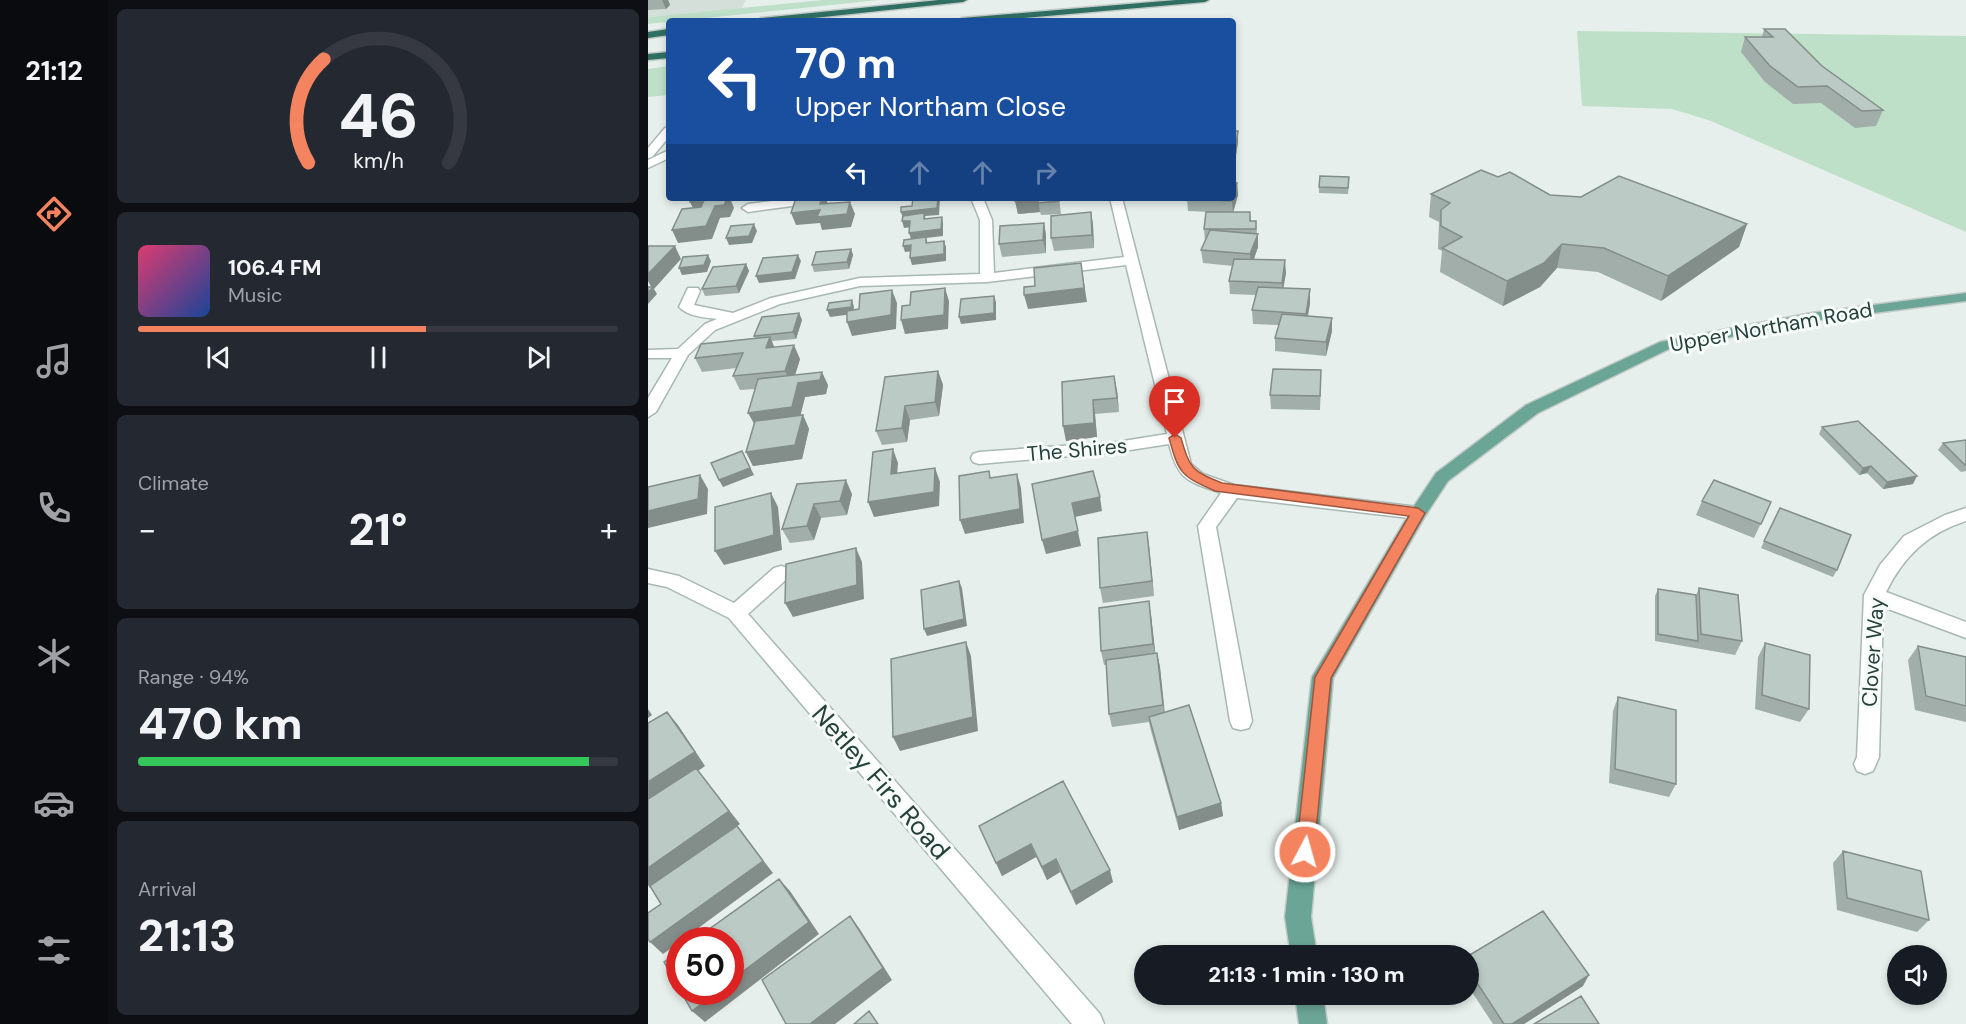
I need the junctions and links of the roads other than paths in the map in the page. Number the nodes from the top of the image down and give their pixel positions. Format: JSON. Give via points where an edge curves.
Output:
{"nodes":[{"id":1,"x":963,"y":0,"type":"edge"},
{"id":2,"x":1205,"y":0,"type":"edge"},
{"id":3,"x":790,"y":18,"type":"edge"},
{"id":4,"x":997,"y":18,"type":"edge"},
{"id":5,"x":666,"y":32,"type":"edge"},
{"id":6,"x":648,"y":35,"type":"edge"},
{"id":7,"x":666,"y":55,"type":"edge"},
{"id":8,"x":648,"y":57,"type":"edge"},
{"id":9,"x":666,"y":134,"type":"edge"},
{"id":10,"x":648,"y":155,"type":"edge"},
{"id":11,"x":666,"y":155,"type":"edge"},
{"id":12,"x":648,"y":165,"type":"edge"},
{"id":13,"x":800,"y":201,"type":"edge"},
{"id":14,"x":978,"y":201,"type":"edge"},
{"id":15,"x":1117,"y":201,"type":"edge"},
{"id":16,"x":748,"y":208,"type":"dead end"},
{"id":17,"x":1131,"y":260,"type":"junction"},
{"id":18,"x":987,"y":278,"type":"junction"},
{"id":19,"x":693,"y":291,"type":"dead end"},
{"id":20,"x":1966,"y":297,"type":"edge"},
{"id":21,"x":734,"y":318,"type":"junction"},
{"id":22,"x":682,"y":353,"type":"junction"},
{"id":23,"x":648,"y":354,"type":"edge"},
{"id":24,"x":648,"y":412,"type":"edge"},
{"id":25,"x":1175,"y":438,"type":"junction"},
{"id":26,"x":979,"y":458,"type":"dead end"},
{"id":27,"x":1232,"y":490,"type":"junction"},
{"id":28,"x":1418,"y":513,"type":"junction"},
{"id":29,"x":1966,"y":514,"type":"edge"},
{"id":30,"x":781,"y":573,"type":"dead end"},
{"id":31,"x":648,"y":576,"type":"edge"},
{"id":32,"x":1874,"y":595,"type":"junction"},
{"id":33,"x":736,"y":613,"type":"junction"},
{"id":34,"x":1966,"y":630,"type":"edge"},
{"id":35,"x":1241,"y":721,"type":"dead end"},
{"id":36,"x":1865,"y":764,"type":"dead end"},
{"id":37,"x":1302,"y":945,"type":"edge"},
{"id":38,"x":1310,"y":1005,"type":"edge"},
{"id":39,"x":1090,"y":1024,"type":"edge"},
{"id":40,"x":1313,"y":1024,"type":"edge"}],
"edges":[{"from":1,"to":3,"type":"highway"},
{"from":2,"to":4,"type":"highway"},
{"from":5,"to":6,"type":"highway"},
{"from":7,"to":8,"type":"highway"},
{"from":9,"to":10,"type":"street"},
{"from":11,"to":12,"type":"street"},
{"from":13,"to":16,"type":"street"},
{"from":14,"to":18,"type":"street","via":[[986,220]]},
{"from":15,"to":17,"type":"street"},
{"from":17,"to":18,"type":"street"},
{"from":17,"to":25,"type":"street"},
{"from":18,"to":21,"type":"street","via":[[860,282],[776,301]]},
{"from":19,"to":21,"type":"street","via":[[686,307]]},
{"from":20,"to":28,"type":"main road","name":"Upper Northam Road","via":[[1812,317],[1665,345],[1532,409],[1442,477]]},
{"from":21,"to":22,"type":"street","via":[[710,327]]},
{"from":22,"to":23,"type":"street"},
{"from":22,"to":24,"type":"street"},
{"from":25,"to":26,"type":"street","name":"The Shires","via":[[1117,447]]},
{"from":25,"to":27,"type":"street","via":[[1183,466],[1197,478]]},
{"from":27,"to":28,"type":"street"},
{"from":27,"to":35,"type":"street","via":[[1207,526]]},
{"from":28,"to":37,"type":"main road","name":"Upper Northam Road","via":[[1323,677],[1298,917]]},
{"from":29,"to":32,"type":"street","name":"Clover Way","via":[[1911,541],[1887,570]]},
{"from":30,"to":33,"type":"street"},
{"from":31,"to":33,"type":"street","name":"Netley Firs Road","via":[[672,581]]},
{"from":32,"to":34,"type":"street"},
{"from":32,"to":36,"type":"street","name":"Clover Way"},
{"from":33,"to":39,"type":"street","name":"Netley Firs Road"},
{"from":38,"to":40,"type":"main road"}]}
